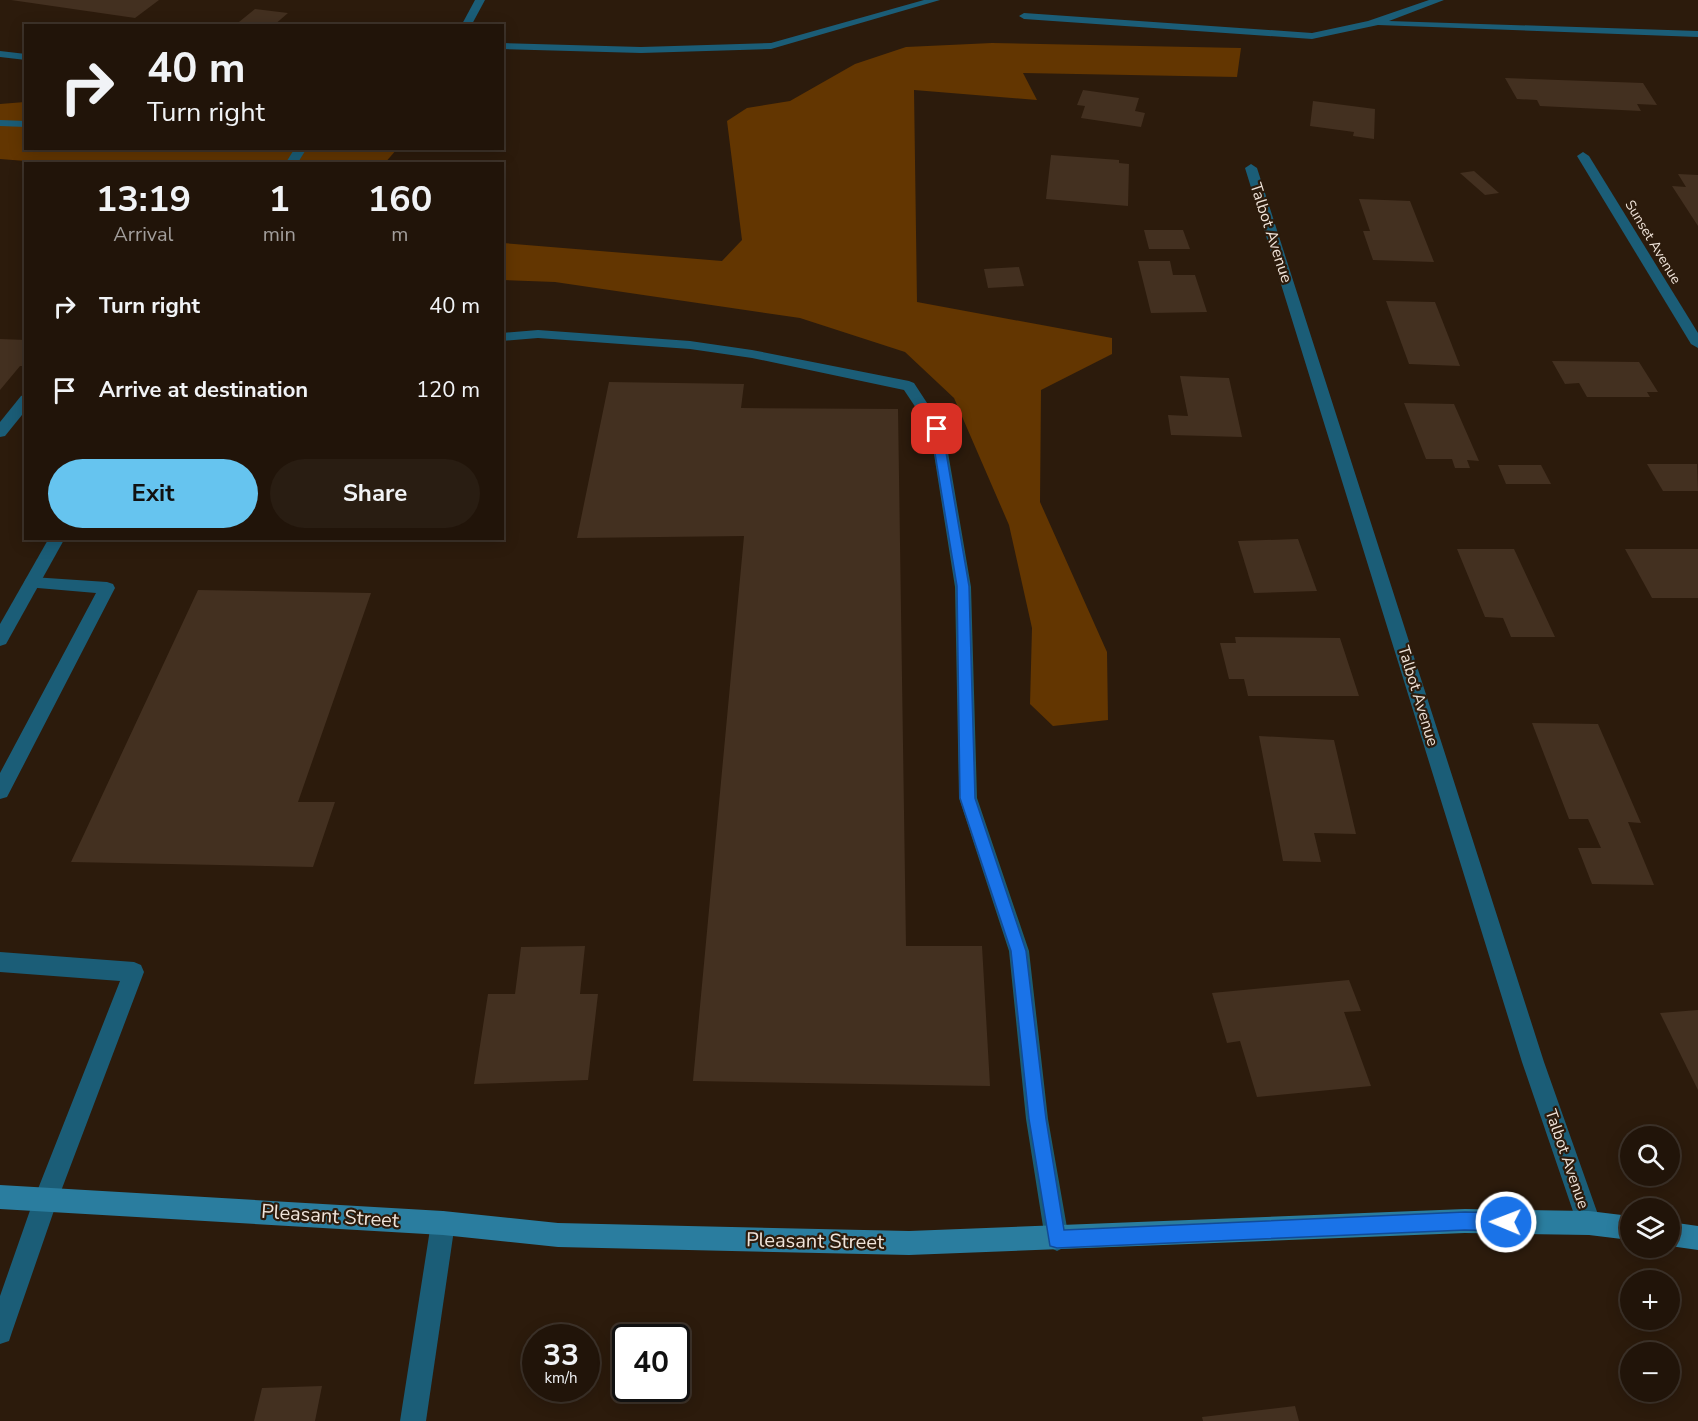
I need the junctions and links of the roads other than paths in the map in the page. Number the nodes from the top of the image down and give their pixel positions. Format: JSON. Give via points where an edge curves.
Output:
{"nodes":[{"id":1,"x":480,"y":0,"type":"edge"},
{"id":2,"x":934,"y":0,"type":"edge"},
{"id":3,"x":1439,"y":0,"type":"edge"},
{"id":4,"x":1024,"y":16,"type":"dead end"},
{"id":5,"x":467,"y":24,"type":"edge"},
{"id":6,"x":1371,"y":24,"type":"junction"},
{"id":7,"x":1698,"y":34,"type":"edge"},
{"id":8,"x":504,"y":46,"type":"edge"},
{"id":9,"x":0,"y":54,"type":"edge"},
{"id":10,"x":24,"y":57,"type":"edge"},
{"id":11,"x":0,"y":123,"type":"edge"},
{"id":12,"x":24,"y":124,"type":"edge"},
{"id":13,"x":1583,"y":156,"type":"dead end"},
{"id":14,"x":1251,"y":168,"type":"dead end"},
{"id":15,"x":504,"y":337,"type":"edge"},
{"id":16,"x":1698,"y":344,"type":"edge"},
{"id":17,"x":24,"y":402,"type":"edge"},
{"id":18,"x":0,"y":432,"type":"edge"},
{"id":19,"x":56,"y":540,"type":"edge"},
{"id":20,"x":32,"y":583,"type":"junction"},
{"id":21,"x":0,"y":639,"type":"edge"},
{"id":22,"x":0,"y":791,"type":"edge"},
{"id":23,"x":0,"y":962,"type":"edge"},
{"id":24,"x":0,"y":1197,"type":"edge"},
{"id":25,"x":46,"y":1199,"type":"junction"},
{"id":26,"x":443,"y":1223,"type":"junction"},
{"id":27,"x":1589,"y":1223,"type":"junction"},
{"id":28,"x":1620,"y":1227,"type":"edge"},
{"id":29,"x":1680,"y":1235,"type":"edge"},
{"id":30,"x":1698,"y":1238,"type":"edge"},
{"id":31,"x":1057,"y":1239,"type":"junction"},
{"id":32,"x":0,"y":1332,"type":"edge"},
{"id":33,"x":412,"y":1421,"type":"edge"}],
"edges":[{"from":1,"to":5,"type":"street"},
{"from":2,"to":8,"type":"street","via":[[771,46],[641,50]]},
{"from":3,"to":6,"type":"street"},
{"from":4,"to":6,"type":"street","via":[[1312,36]]},
{"from":6,"to":7,"type":"street"},
{"from":9,"to":10,"type":"street"},
{"from":11,"to":12,"type":"street"},
{"from":13,"to":16,"type":"street","name":"Sunset Avenue"},
{"from":14,"to":27,"type":"street","name":"Talbot Avenue","via":[[1533,1062]]},
{"from":15,"to":31,"type":"street","via":[[538,334],[690,345],[909,386],[937,429],[963,586],[968,798],[1019,951],[1037,1119]]},
{"from":17,"to":18,"type":"street"},
{"from":19,"to":20,"type":"street"},
{"from":20,"to":21,"type":"street"},
{"from":20,"to":22,"type":"street","via":[[107,588]]},
{"from":23,"to":25,"type":"street","via":[[134,972]]},
{"from":24,"to":25,"type":"street","name":"Pleasant Street"},
{"from":25,"to":26,"type":"street","name":"Pleasant Street"},
{"from":25,"to":32,"type":"street"},
{"from":26,"to":31,"type":"street","name":"Pleasant Street","via":[[558,1235],[909,1243]]},
{"from":26,"to":33,"type":"street"},
{"from":27,"to":28,"type":"street","name":"Pleasant Street"},
{"from":27,"to":31,"type":"street","name":"Pleasant Street","via":[[1465,1221]]},
{"from":29,"to":30,"type":"street"}]}
